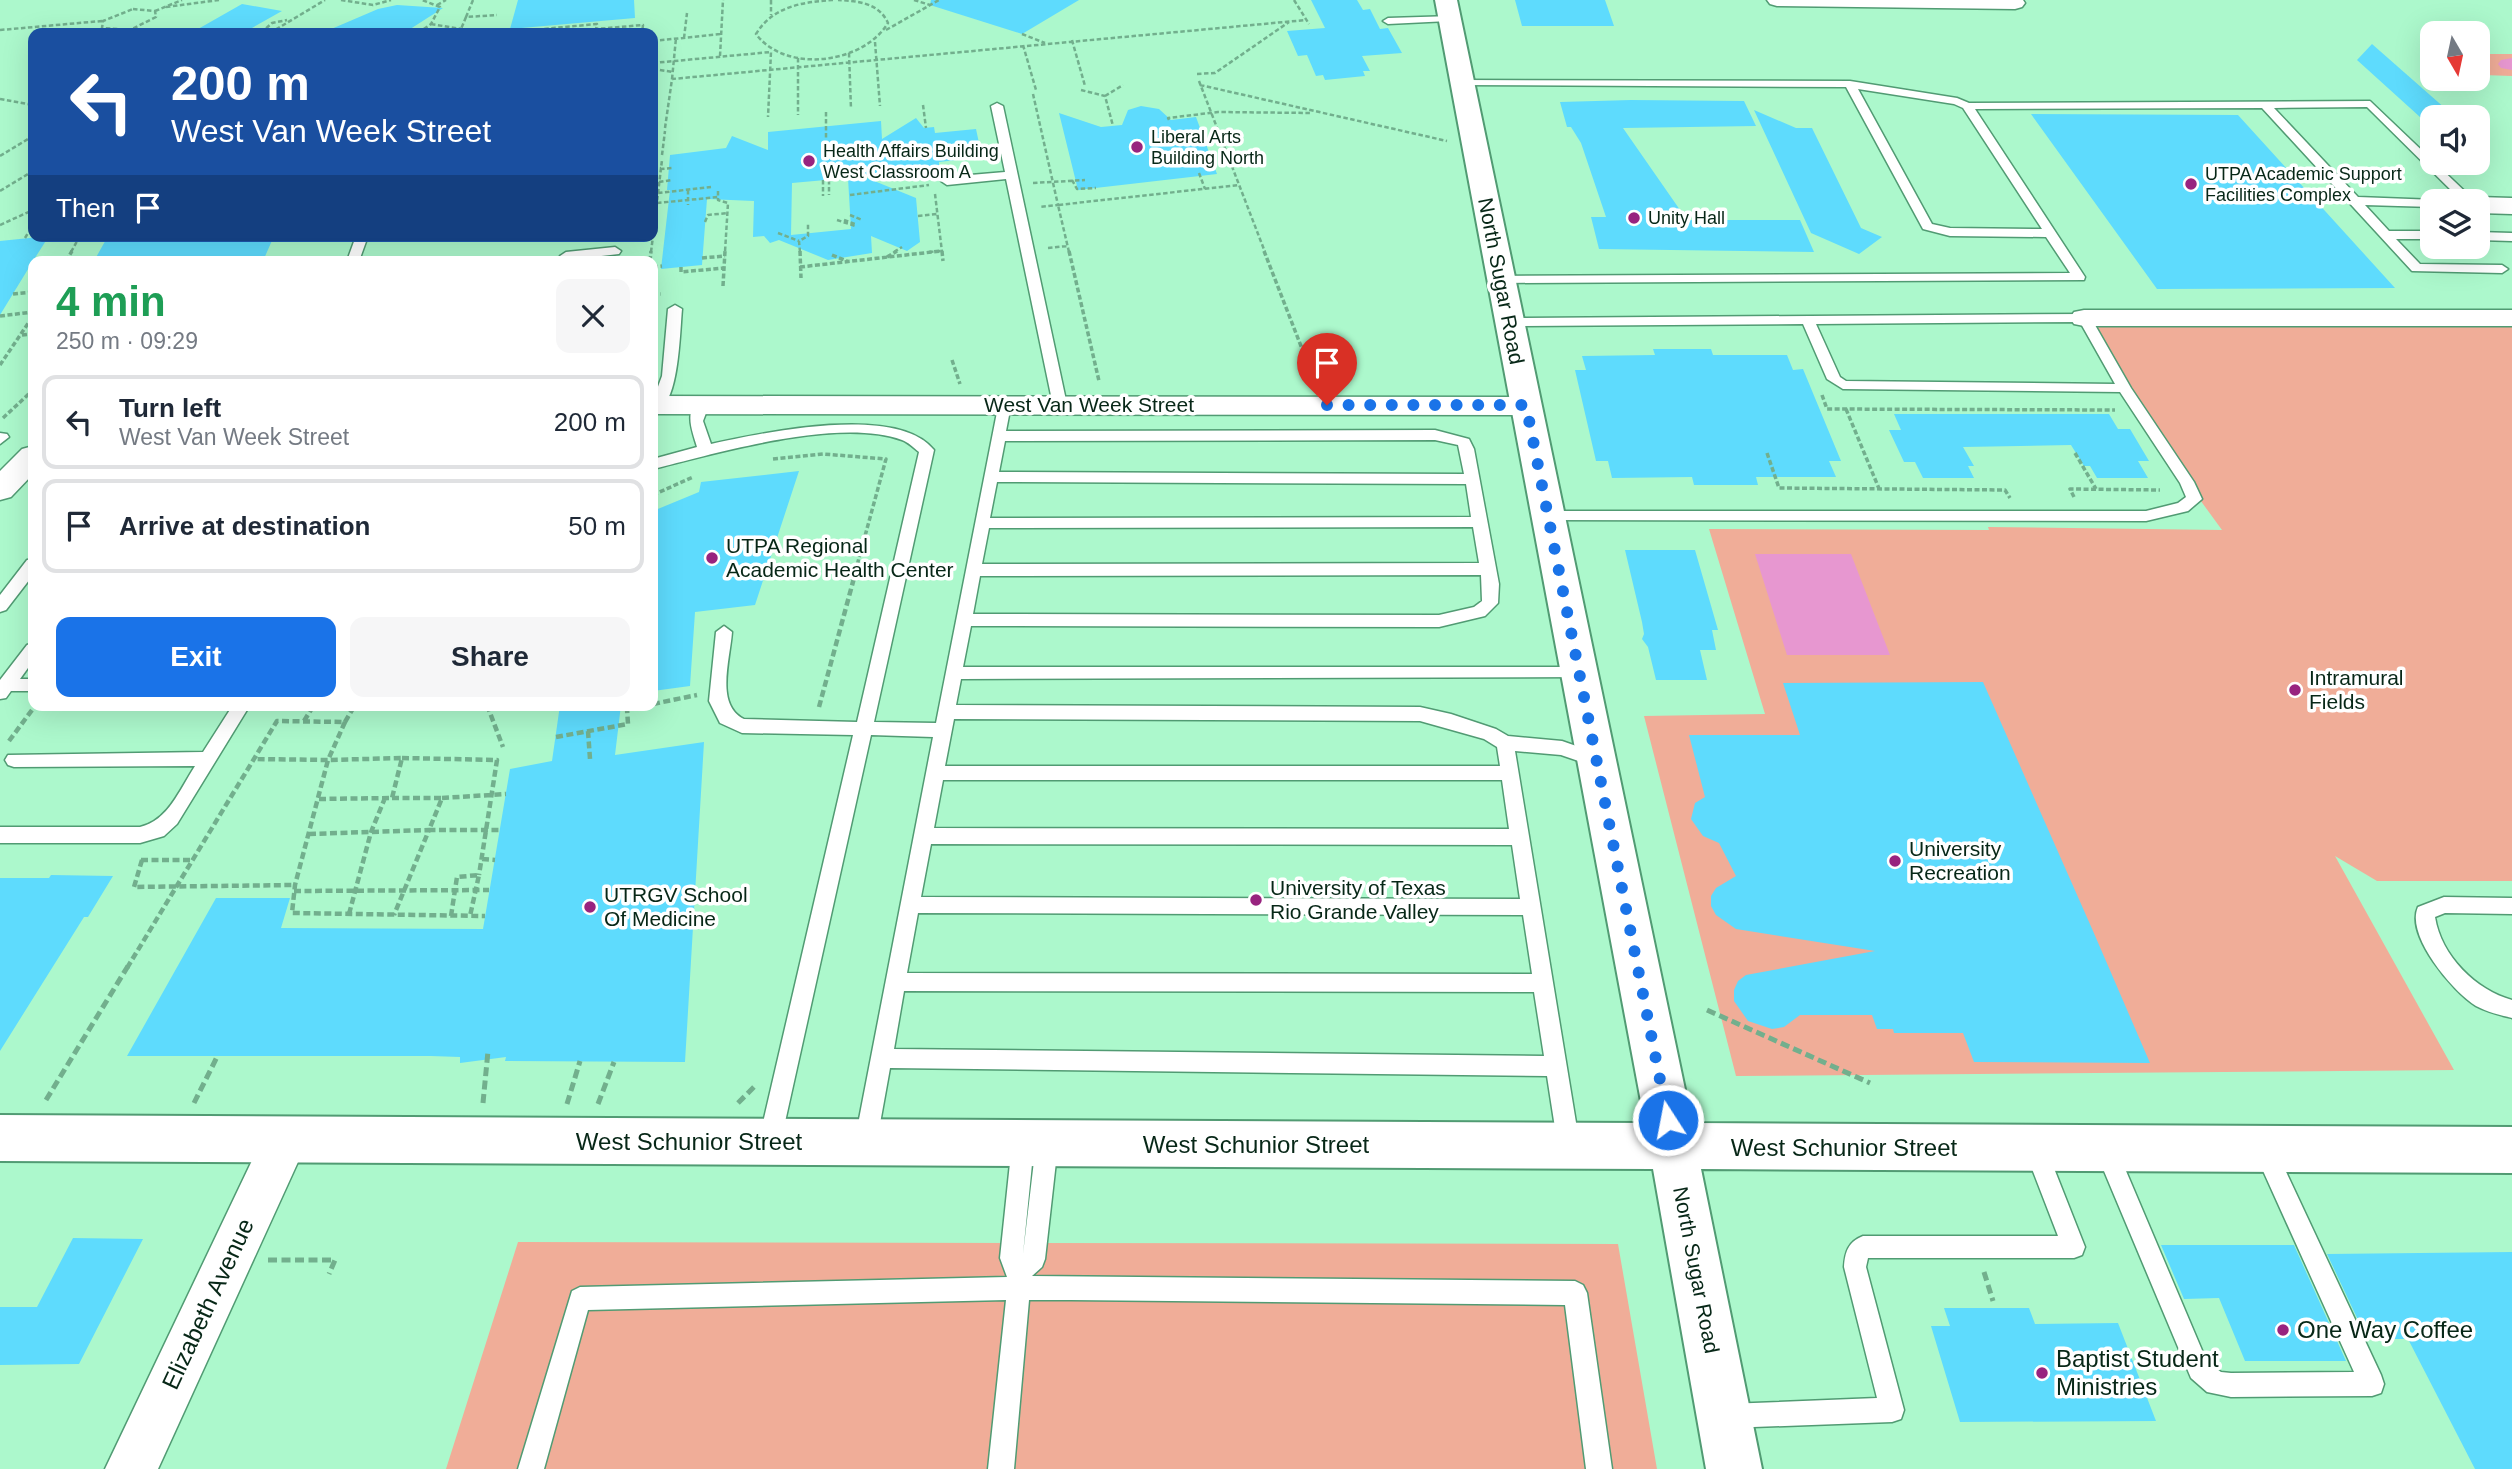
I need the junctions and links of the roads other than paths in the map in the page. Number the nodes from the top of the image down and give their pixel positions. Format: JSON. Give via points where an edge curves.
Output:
{"nodes":[{"id":1,"x":1777,"y":0,"type":"edge"},
{"id":2,"x":2012,"y":0,"type":"edge"},
{"id":3,"x":1448,"y":9,"type":"edge"},
{"id":4,"x":1388,"y":21,"type":"dead end"},
{"id":5,"x":1462,"y":83,"type":"junction"},
{"id":6,"x":1850,"y":84,"type":"junction"},
{"id":7,"x":2264,"y":104,"type":"junction"},
{"id":8,"x":997,"y":106,"type":"dead end"},
{"id":9,"x":1967,"y":106,"type":"junction"},
{"id":10,"x":1011,"y":175,"type":"junction"},
{"id":11,"x":947,"y":181,"type":"dead end"},
{"id":12,"x":2457,"y":189,"type":"edge"},
{"id":13,"x":2355,"y":201,"type":"junction"},
{"id":14,"x":2420,"y":203,"type":"edge"},
{"id":15,"x":2490,"y":205,"type":"edge"},
{"id":16,"x":2512,"y":206,"type":"edge"},
{"id":17,"x":2050,"y":233,"type":"junction"},
{"id":18,"x":2385,"y":235,"type":"junction"},
{"id":19,"x":2420,"y":235,"type":"edge"},
{"id":20,"x":2490,"y":236,"type":"edge"},
{"id":21,"x":2512,"y":237,"type":"edge"},
{"id":22,"x":566,"y":256,"type":"dead end"},
{"id":23,"x":615,"y":256,"type":"edge"},
{"id":24,"x":2502,"y":269,"type":"dead end"},
{"id":25,"x":1501,"y":279,"type":"junction"},
{"id":26,"x":674,"y":309,"type":"dead end"},
{"id":27,"x":2084,"y":318,"type":"junction"},
{"id":28,"x":2512,"y":318,"type":"edge"},
{"id":29,"x":1808,"y":320,"type":"junction"},
{"id":30,"x":1510,"y":322,"type":"junction"},
{"id":31,"x":2124,"y":388,"type":"junction"},
{"id":32,"x":658,"y":398,"type":"edge"},
{"id":33,"x":658,"y":405,"type":"edge"},
{"id":34,"x":702,"y":405,"type":"junction"},
{"id":35,"x":1003,"y":405,"type":"junction"},
{"id":36,"x":1060,"y":405,"type":"junction"},
{"id":37,"x":1526,"y":405,"type":"junction"},
{"id":38,"x":998,"y":436,"type":"junction"},
{"id":39,"x":705,"y":449,"type":"junction"},
{"id":40,"x":28,"y":461,"type":"edge"},
{"id":41,"x":658,"y":463,"type":"edge"},
{"id":42,"x":990,"y":477,"type":"junction"},
{"id":43,"x":1471,"y":479,"type":"junction"},
{"id":44,"x":0,"y":490,"type":"edge"},
{"id":45,"x":1548,"y":515,"type":"junction"},
{"id":46,"x":1478,"y":522,"type":"junction"},
{"id":47,"x":982,"y":523,"type":"junction"},
{"id":48,"x":973,"y":569,"type":"junction"},
{"id":49,"x":1488,"y":569,"type":"junction"},
{"id":50,"x":28,"y":570,"type":"edge"},
{"id":51,"x":0,"y":606,"type":"edge"},
{"id":52,"x":964,"y":620,"type":"junction"},
{"id":53,"x":724,"y":632,"type":"dead end"},
{"id":54,"x":28,"y":656,"type":"edge"},
{"id":55,"x":953,"y":673,"type":"junction"},
{"id":56,"x":1579,"y":673,"type":"junction"},
{"id":57,"x":28,"y":686,"type":"edge"},
{"id":58,"x":3,"y":689,"type":"edge"},
{"id":59,"x":238,"y":711,"type":"edge"},
{"id":60,"x":945,"y":721,"type":"junction"},
{"id":61,"x":862,"y":730,"type":"junction"},
{"id":62,"x":1505,"y":743,"type":"junction"},
{"id":63,"x":11,"y":752,"type":"road end"},
{"id":64,"x":208,"y":760,"type":"junction"},
{"id":65,"x":1596,"y":760,"type":"junction"},
{"id":66,"x":935,"y":773,"type":"junction"},
{"id":67,"x":1510,"y":774,"type":"junction"},
{"id":68,"x":0,"y":835,"type":"edge"},
{"id":69,"x":923,"y":836,"type":"junction"},
{"id":70,"x":1521,"y":837,"type":"junction"},
{"id":71,"x":910,"y":905,"type":"junction"},
{"id":72,"x":2512,"y":906,"type":"edge"},
{"id":73,"x":1531,"y":907,"type":"junction"},
{"id":74,"x":896,"y":982,"type":"junction"},
{"id":75,"x":1543,"y":983,"type":"junction"},
{"id":76,"x":2512,"y":1009,"type":"edge"},
{"id":77,"x":882,"y":1058,"type":"junction"},
{"id":78,"x":1557,"y":1066,"type":"junction"},
{"id":79,"x":0,"y":1138,"type":"edge"},
{"id":80,"x":285,"y":1140,"type":"junction"},
{"id":81,"x":769,"y":1143,"type":"junction"},
{"id":82,"x":866,"y":1143,"type":"junction"},
{"id":83,"x":1035,"y":1144,"type":"junction"},
{"id":84,"x":1569,"y":1147,"type":"junction"},
{"id":85,"x":1672,"y":1147,"type":"junction"},
{"id":86,"x":2035,"y":1148,"type":"junction"},
{"id":87,"x":2106,"y":1148,"type":"junction"},
{"id":88,"x":2264,"y":1149,"type":"junction"},
{"id":89,"x":2512,"y":1150,"type":"edge"},
{"id":90,"x":1019,"y":1281,"type":"junction"},
{"id":91,"x":1724,"y":1417,"type":"junction"},
{"id":92,"x":131,"y":1469,"type":"edge"},
{"id":93,"x":531,"y":1469,"type":"edge"},
{"id":94,"x":1001,"y":1469,"type":"edge"},
{"id":95,"x":1599,"y":1469,"type":"edge"},
{"id":96,"x":1734,"y":1469,"type":"edge"}],
"edges":[{"from":1,"to":2,"type":"street","via":[[2015,2]]},
{"from":3,"to":4,"type":"lane"},
{"from":3,"to":5,"type":"street","name":"North Sugar Road"},
{"from":5,"to":6,"type":"lane"},
{"from":5,"to":25,"type":"street","name":"North Sugar Road"},
{"from":6,"to":9,"type":"lane"},
{"from":6,"to":17,"type":"lane","via":[[1927,226]]},
{"from":7,"to":9,"type":"lane"},
{"from":7,"to":12,"type":"lane","via":[[2370,104]]},
{"from":7,"to":13,"type":"lane"},
{"from":8,"to":10,"type":"lane"},
{"from":9,"to":17,"type":"lane"},
{"from":10,"to":11,"type":"lane"},
{"from":10,"to":36,"type":"lane"},
{"from":13,"to":14,"type":"lane"},
{"from":13,"to":18,"type":"lane"},
{"from":15,"to":16,"type":"street"},
{"from":17,"to":25,"type":"lane","via":[[2079,277]]},
{"from":18,"to":19,"type":"lane"},
{"from":18,"to":24,"type":"lane","via":[[2416,268]]},
{"from":20,"to":21,"type":"lane"},
{"from":22,"to":23,"type":"lane"},
{"from":25,"to":30,"type":"street","name":"North Sugar Road"},
{"from":26,"to":32,"type":"lane","via":[[668,376]]},
{"from":27,"to":28,"type":"street"},
{"from":27,"to":29,"type":"lane"},
{"from":27,"to":31,"type":"lane"},
{"from":29,"to":30,"type":"lane"},
{"from":29,"to":31,"type":"lane","via":[[1834,379],[1843,385]]},
{"from":30,"to":37,"type":"street","name":"North Sugar Road"},
{"from":31,"to":45,"type":"lane","via":[[2187,482],[2194,499],[2183,507],[2146,516]]},
{"from":33,"to":34,"type":"street","name":"West Van Week Street"},
{"from":34,"to":35,"type":"street","name":"West Van Week Street"},
{"from":34,"to":39,"type":"lane","via":[[696,421]]},
{"from":35,"to":36,"type":"street","name":"West Van Week Street"},
{"from":35,"to":38,"type":"lane"},
{"from":36,"to":37,"type":"street","name":"West Van Week Street"},
{"from":37,"to":45,"type":"street","name":"North Sugar Road"},
{"from":38,"to":42,"type":"lane"},
{"from":38,"to":43,"type":"lane","via":[[1435,435],[1464,442]]},
{"from":39,"to":41,"type":"lane"},
{"from":39,"to":61,"type":"lane","via":[[816,431],[867,430],[906,434],[920,439],[928,450]]},
{"from":40,"to":44,"type":"street"},
{"from":42,"to":43,"type":"lane"},
{"from":42,"to":47,"type":"lane"},
{"from":43,"to":46,"type":"lane"},
{"from":45,"to":56,"type":"street","name":"North Sugar Road"},
{"from":46,"to":47,"type":"lane"},
{"from":46,"to":49,"type":"lane"},
{"from":47,"to":48,"type":"lane"},
{"from":48,"to":49,"type":"lane"},
{"from":48,"to":52,"type":"lane"},
{"from":49,"to":52,"type":"lane","via":[[1490,603],[1479,612],[1439,621]]},
{"from":50,"to":51,"type":"lane"},
{"from":52,"to":55,"type":"lane"},
{"from":53,"to":61,"type":"lane","via":[[718,701],[726,718],[742,726]]},
{"from":54,"to":58,"type":"lane"},
{"from":55,"to":56,"type":"lane"},
{"from":55,"to":60,"type":"lane"},
{"from":56,"to":65,"type":"street","name":"North Sugar Road"},
{"from":57,"to":58,"type":"lane"},
{"from":59,"to":64,"type":"lane"},
{"from":60,"to":61,"type":"lane"},
{"from":60,"to":62,"type":"lane","via":[[1420,714],[1490,734]]},
{"from":60,"to":66,"type":"lane"},
{"from":61,"to":81,"type":"lane"},
{"from":62,"to":65,"type":"lane","via":[[1562,748]]},
{"from":62,"to":67,"type":"lane"},
{"from":63,"to":64,"type":"lane"},
{"from":64,"to":68,"type":"lane","via":[[170,819],[157,831],[139,835]]},
{"from":65,"to":85,"type":"street","name":"North Sugar Road"},
{"from":66,"to":67,"type":"lane"},
{"from":66,"to":69,"type":"lane"},
{"from":67,"to":70,"type":"lane"},
{"from":69,"to":70,"type":"lane"},
{"from":69,"to":71,"type":"lane"},
{"from":70,"to":73,"type":"lane"},
{"from":71,"to":73,"type":"lane"},
{"from":71,"to":74,"type":"lane"},
{"from":72,"to":76,"type":"lane","via":[[2444,905],[2425,913],[2437,949],[2456,976],[2482,1000]]},
{"from":73,"to":75,"type":"lane"},
{"from":74,"to":75,"type":"lane"},
{"from":74,"to":77,"type":"lane"},
{"from":75,"to":78,"type":"lane"},
{"from":77,"to":78,"type":"lane"},
{"from":77,"to":82,"type":"lane"},
{"from":78,"to":84,"type":"lane"},
{"from":79,"to":80,"type":"street","name":"West Schunior Street"},
{"from":80,"to":81,"type":"street","name":"West Schunior Street"},
{"from":80,"to":92,"type":"street","name":"Elizabeth Avenue"},
{"from":81,"to":82,"type":"street","name":"West Schunior Street"},
{"from":82,"to":83,"type":"street","name":"West Schunior Street"},
{"from":83,"to":84,"type":"street","name":"West Schunior Street"},
{"from":83,"to":90,"type":"lane","via":[[1034,1259]]},
{"from":84,"to":85,"type":"street","name":"West Schunior Street"},
{"from":85,"to":86,"type":"street","name":"West Schunior Street"},
{"from":85,"to":91,"type":"street","name":"North Sugar Road"},
{"from":86,"to":87,"type":"street","name":"West Schunior Street"},
{"from":86,"to":91,"type":"lane","via":[[2074,1247],[1863,1247],[1856,1255],[1855,1267],[1892,1410]]},
{"from":87,"to":88,"type":"street","name":"West Schunior Street"},
{"from":87,"to":88,"type":"lane","via":[[2199,1370],[2216,1383],[2231,1385],[2372,1384]]},
{"from":88,"to":89,"type":"street","name":"West Schunior Street"},
{"from":90,"to":93,"type":"lane","via":[[580,1299]]},
{"from":90,"to":94,"type":"lane"},
{"from":90,"to":95,"type":"lane","via":[[1575,1293]]},
{"from":91,"to":96,"type":"street","name":"North Sugar Road"}]}
